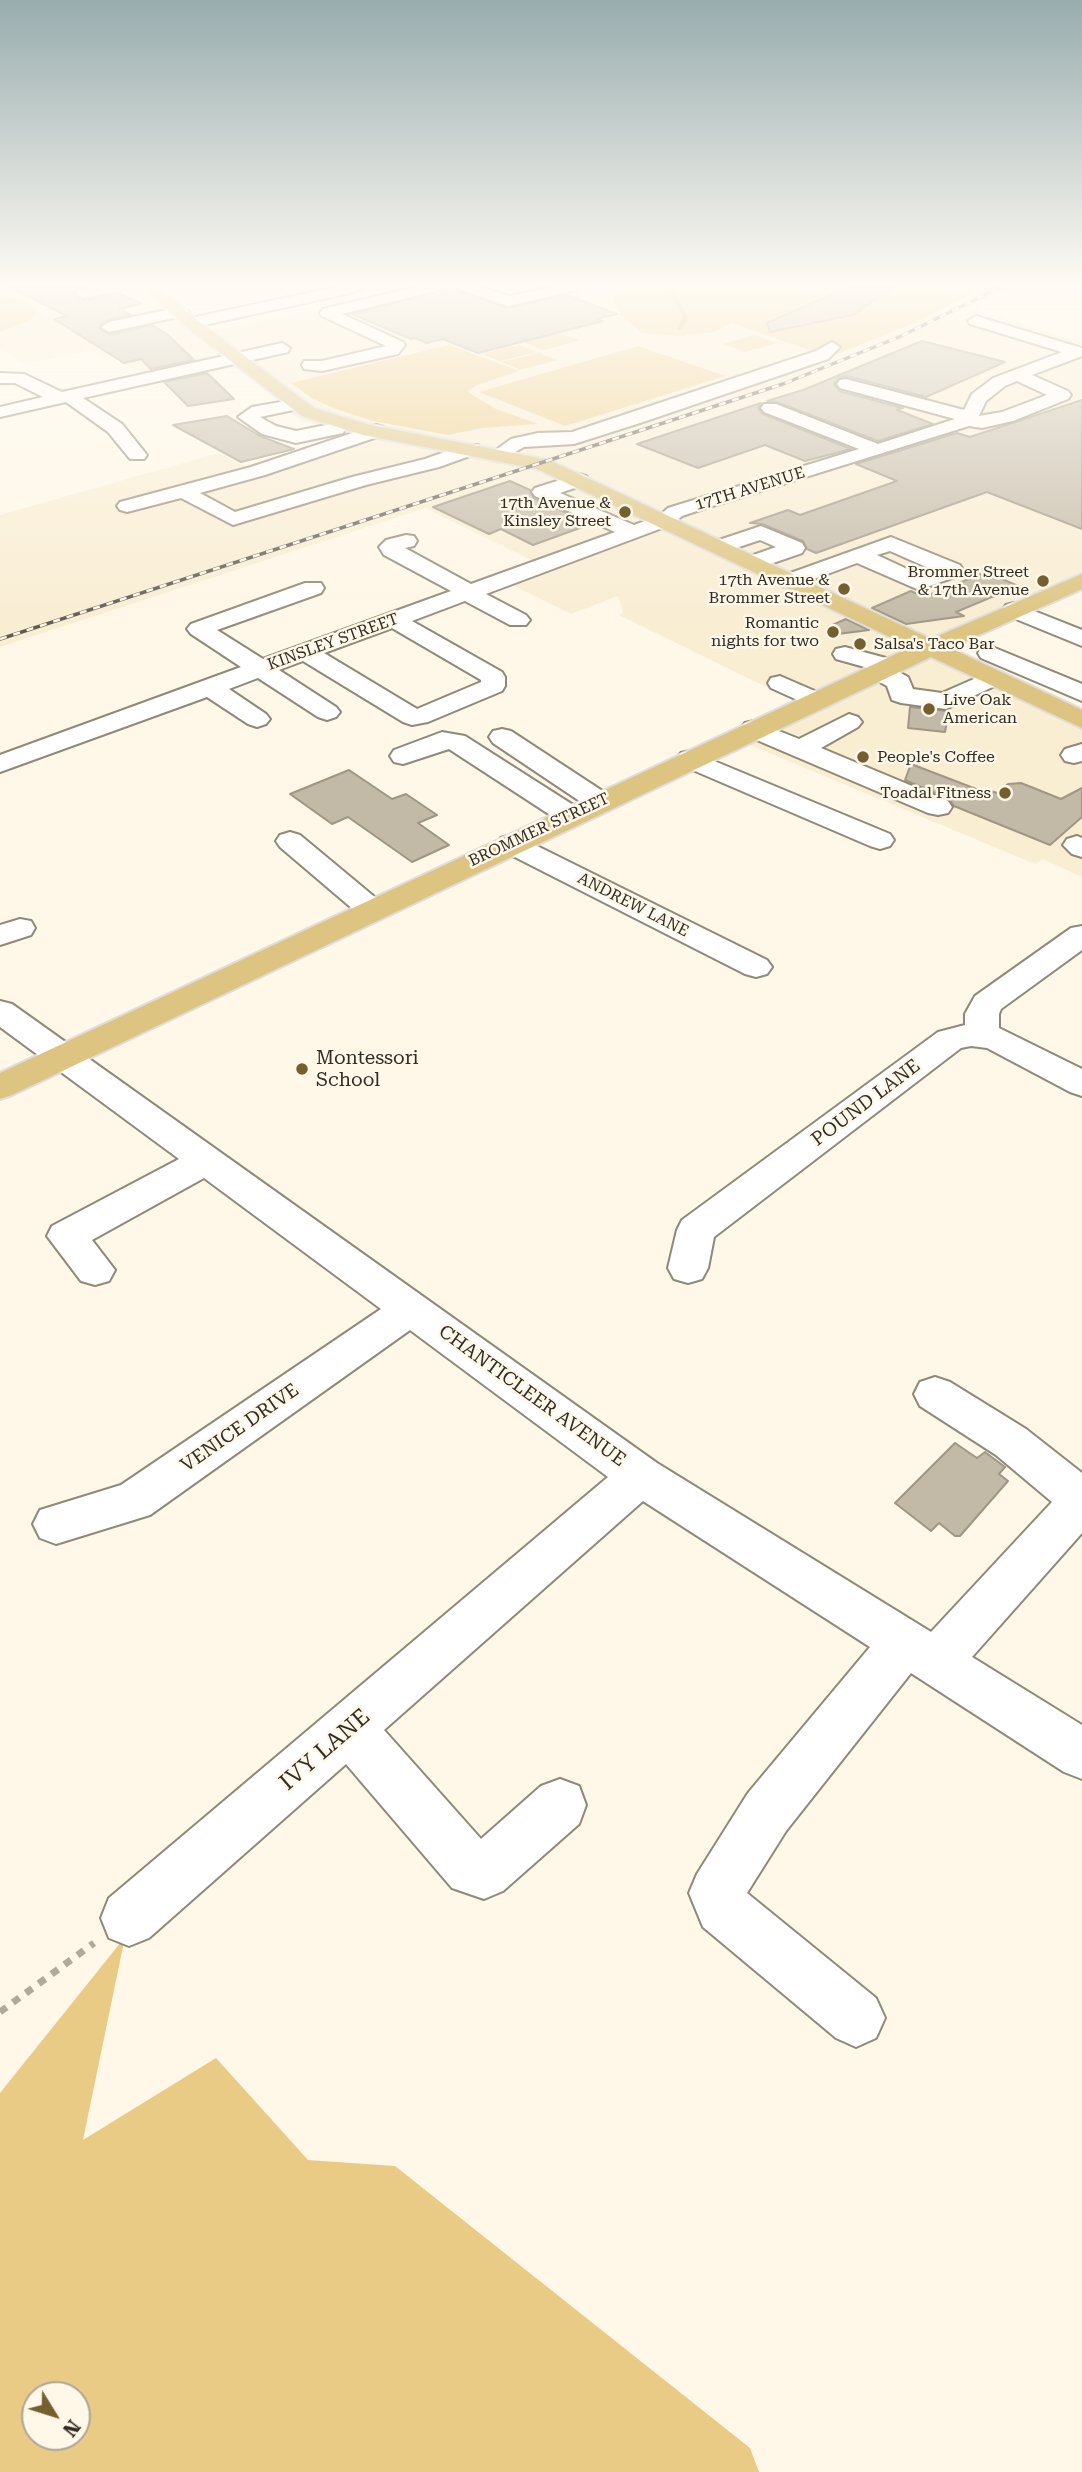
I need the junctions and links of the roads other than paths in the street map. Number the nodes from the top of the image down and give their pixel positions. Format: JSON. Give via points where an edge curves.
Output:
{"nodes":[{"id":1,"x":32,"y":402,"type":"edge"},
{"id":2,"x":73,"y":402,"type":"edge"},
{"id":3,"x":681,"y":402,"type":"edge"},
{"id":4,"x":909,"y":402,"type":"edge"},
{"id":5,"x":976,"y":402,"type":"edge"},
{"id":6,"x":1044,"y":402,"type":"edge"},
{"id":7,"x":297,"y":404,"type":"joint"},
{"id":8,"x":5,"y":407,"type":"edge"},
{"id":9,"x":770,"y":408,"type":"dead end"},
{"id":10,"x":967,"y":419,"type":"junction"},
{"id":11,"x":348,"y":425,"type":"junction"},
{"id":12,"x":376,"y":431,"type":"junction"},
{"id":13,"x":471,"y":449,"type":"junction"},
{"id":14,"x":877,"y":450,"type":"junction"},
{"id":15,"x":137,"y":455,"type":"dead end"},
{"id":16,"x":499,"y":455,"type":"junction"},
{"id":17,"x":579,"y":480,"type":"junction"},
{"id":18,"x":183,"y":491,"type":"junction"},
{"id":19,"x":127,"y":506,"type":"dead end"},
{"id":20,"x":666,"y":520,"type":"junction"},
{"id":21,"x":633,"y":532,"type":"junction"},
{"id":22,"x":406,"y":541,"type":"dead end"},
{"id":23,"x":720,"y":547,"type":"junction"},
{"id":24,"x":858,"y":555,"type":"dead end"},
{"id":25,"x":391,"y":560,"type":"dead end"},
{"id":26,"x":753,"y":563,"type":"junction"},
{"id":27,"x":790,"y":581,"type":"junction"},
{"id":28,"x":1082,"y":581,"type":"edge"},
{"id":29,"x":313,"y":589,"type":"dead end"},
{"id":30,"x":465,"y":594,"type":"junction"},
{"id":31,"x":1014,"y":610,"type":"junction"},
{"id":32,"x":394,"y":620,"type":"junction"},
{"id":33,"x":518,"y":620,"type":"dead end"},
{"id":34,"x":1082,"y":639,"type":"edge"},
{"id":35,"x":927,"y":648,"type":"junction"},
{"id":36,"x":305,"y":652,"type":"junction"},
{"id":37,"x":845,"y":654,"type":"dead end"},
{"id":38,"x":991,"y":666,"type":"junction"},
{"id":39,"x":261,"y":668,"type":"junction"},
{"id":40,"x":888,"y":673,"type":"junction"},
{"id":41,"x":780,"y":683,"type":"dead end"},
{"id":42,"x":209,"y":687,"type":"junction"},
{"id":43,"x":1082,"y":694,"type":"edge"},
{"id":44,"x":815,"y":700,"type":"junction"},
{"id":45,"x":327,"y":712,"type":"dead end"},
{"id":46,"x":257,"y":719,"type":"dead end"},
{"id":47,"x":1082,"y":720,"type":"edge"},
{"id":48,"x":849,"y":722,"type":"dead end"},
{"id":49,"x":754,"y":729,"type":"junction"},
{"id":50,"x":502,"y":737,"type":"dead end"},
{"id":51,"x":800,"y":749,"type":"junction"},
{"id":52,"x":403,"y":756,"type":"dead end"},
{"id":53,"x":691,"y":760,"type":"junction"},
{"id":54,"x":0,"y":764,"type":"edge"},
{"id":55,"x":600,"y":802,"type":"junction"},
{"id":56,"x":938,"y":807,"type":"dead end"},
{"id":57,"x":571,"y":816,"type":"junction"},
{"id":58,"x":880,"y":840,"type":"dead end"},
{"id":59,"x":290,"y":841,"type":"dead end"},
{"id":60,"x":510,"y":844,"type":"junction"},
{"id":61,"x":372,"y":910,"type":"junction"},
{"id":62,"x":1082,"y":935,"type":"edge"},
{"id":63,"x":756,"y":967,"type":"dead end"},
{"id":64,"x":0,"y":1012,"type":"edge"},
{"id":65,"x":982,"y":1036,"type":"junction"},
{"id":66,"x":64,"y":1057,"type":"junction"},
{"id":67,"x":1079,"y":1078,"type":"edge"},
{"id":68,"x":0,"y":1087,"type":"edge"},
{"id":69,"x":207,"y":1160,"type":"junction"},
{"id":70,"x":688,"y":1268,"type":"dead end"},
{"id":71,"x":94,"y":1270,"type":"dead end"},
{"id":72,"x":412,"y":1308,"type":"junction"},
{"id":73,"x":935,"y":1394,"type":"dead end"},
{"id":74,"x":641,"y":1476,"type":"junction"},
{"id":75,"x":1082,"y":1501,"type":"edge"},
{"id":76,"x":56,"y":1524,"type":"dead end"},
{"id":77,"x":919,"y":1654,"type":"junction"},
{"id":78,"x":349,"y":1729,"type":"junction"},
{"id":79,"x":1082,"y":1754,"type":"edge"},
{"id":80,"x":560,"y":1805,"type":"dead end"},
{"id":81,"x":129,"y":1918,"type":"road end"},
{"id":82,"x":856,"y":2018,"type":"dead end"}],
"edges":[{"from":1,"to":8,"type":"street"},
{"from":2,"to":15,"type":"street","via":[[115,428]]},
{"from":3,"to":16,"type":"street","via":[[574,438],[518,443]]},
{"from":4,"to":10,"type":"street"},
{"from":5,"to":10,"type":"street"},
{"from":6,"to":10,"type":"street","via":[[1007,417],[982,422]]},
{"from":7,"to":11,"type":"main road","name":"17TH AVENUE"},
{"from":7,"to":11,"type":"street","via":[[247,417],[269,430],[296,437]]},
{"from":9,"to":14,"type":"street"},
{"from":10,"to":14,"type":"street","name":"17TH AVENUE"},
{"from":11,"to":12,"type":"main road","name":"17TH AVENUE"},
{"from":12,"to":13,"type":"main road","name":"17TH AVENUE"},
{"from":12,"to":18,"type":"street"},
{"from":13,"to":16,"type":"main road","name":"17TH AVENUE"},
{"from":13,"to":18,"type":"street","via":[[233,519]]},
{"from":14,"to":20,"type":"street","name":"17TH AVENUE","via":[[696,505]]},
{"from":16,"to":17,"type":"main road","name":"17TH AVENUE","via":[[542,464]]},
{"from":17,"to":20,"type":"main road","name":"17TH AVENUE"},
{"from":17,"to":21,"type":"street","via":[[542,492]]},
{"from":18,"to":19,"type":"street"},
{"from":20,"to":21,"type":"street","name":"KINSLEY STREET"},
{"from":20,"to":23,"type":"main road","name":"17TH AVENUE"},
{"from":21,"to":30,"type":"street","name":"KINSLEY STREET"},
{"from":22,"to":30,"type":"street","via":[[390,547]]},
{"from":23,"to":26,"type":"main road","name":"17TH AVENUE"},
{"from":23,"to":26,"type":"street","via":[[761,532],[794,548]]},
{"from":24,"to":27,"type":"street"},
{"from":25,"to":30,"type":"street"},
{"from":26,"to":27,"type":"main road","name":"17TH AVENUE"},
{"from":27,"to":35,"type":"main road","name":"17TH AVENUE"},
{"from":28,"to":31,"type":"main road","name":"BROMMER STREET"},
{"from":29,"to":39,"type":"street","via":[[199,629]]},
{"from":30,"to":32,"type":"street","name":"KINSLEY STREET"},
{"from":30,"to":33,"type":"street"},
{"from":31,"to":34,"type":"street"},
{"from":31,"to":35,"type":"main road","name":"BROMMER STREET"},
{"from":32,"to":36,"type":"street","name":"KINSLEY STREET"},
{"from":32,"to":36,"type":"street","via":[[493,677],[493,686],[412,717]]},
{"from":35,"to":38,"type":"main road","name":"17TH AVENUE"},
{"from":35,"to":40,"type":"main road","name":"BROMMER STREET"},
{"from":36,"to":39,"type":"street","name":"KINSLEY STREET"},
{"from":37,"to":40,"type":"street"},
{"from":38,"to":40,"type":"street","via":[[968,690],[946,701],[901,695]]},
{"from":38,"to":43,"type":"street"},
{"from":38,"to":47,"type":"main road","name":"17TH AVENUE"},
{"from":39,"to":42,"type":"street","name":"KINSLEY STREET"},
{"from":39,"to":45,"type":"street"},
{"from":40,"to":44,"type":"main road","name":"BROMMER STREET"},
{"from":41,"to":44,"type":"street"},
{"from":42,"to":46,"type":"street"},
{"from":42,"to":54,"type":"street","name":"KINSLEY STREET"},
{"from":44,"to":49,"type":"main road","name":"BROMMER STREET"},
{"from":48,"to":51,"type":"street"},
{"from":49,"to":51,"type":"street"},
{"from":49,"to":53,"type":"main road","name":"BROMMER STREET"},
{"from":50,"to":55,"type":"street"},
{"from":51,"to":56,"type":"street"},
{"from":52,"to":57,"type":"street","via":[[442,740],[456,742]]},
{"from":53,"to":55,"type":"main road","name":"BROMMER STREET"},
{"from":53,"to":58,"type":"street"},
{"from":55,"to":57,"type":"main road","name":"BROMMER STREET"},
{"from":57,"to":60,"type":"main road","name":"BROMMER STREET"},
{"from":59,"to":61,"type":"street"},
{"from":60,"to":61,"type":"main road","name":"BROMMER STREET"},
{"from":60,"to":63,"type":"street","name":"ANDREW LANE"},
{"from":61,"to":66,"type":"main road","name":"BROMMER STREET"},
{"from":62,"to":65,"type":"street","via":[[987,1003]]},
{"from":64,"to":66,"type":"street","name":"CHANTICLEER AVENUE"},
{"from":65,"to":67,"type":"street","name":"POUND LANE"},
{"from":65,"to":70,"type":"street","name":"POUND LANE","via":[[950,1040],[696,1230]]},
{"from":66,"to":68,"type":"main road","name":"BROMMER STREET"},
{"from":66,"to":69,"type":"street","name":"CHANTICLEER AVENUE"},
{"from":69,"to":71,"type":"street","via":[[66,1236]]},
{"from":69,"to":72,"type":"street","name":"CHANTICLEER AVENUE"},
{"from":72,"to":74,"type":"street","name":"CHANTICLEER AVENUE"},
{"from":72,"to":76,"type":"street","name":"VENICE DRIVE","via":[[134,1501]]},
{"from":73,"to":75,"type":"street","via":[[1011,1442]]},
{"from":74,"to":77,"type":"street","name":"CHANTICLEER AVENUE"},
{"from":74,"to":78,"type":"street","name":"IVY LANE"},
{"from":75,"to":77,"type":"street"},
{"from":77,"to":79,"type":"street","name":"CHANTICLEER AVENUE"},
{"from":77,"to":82,"type":"street","via":[[766,1812],[716,1893],[722,1908]]},
{"from":78,"to":80,"type":"street","via":[[471,1869],[484,1872]]},
{"from":78,"to":81,"type":"street","name":"IVY LANE"}]}
